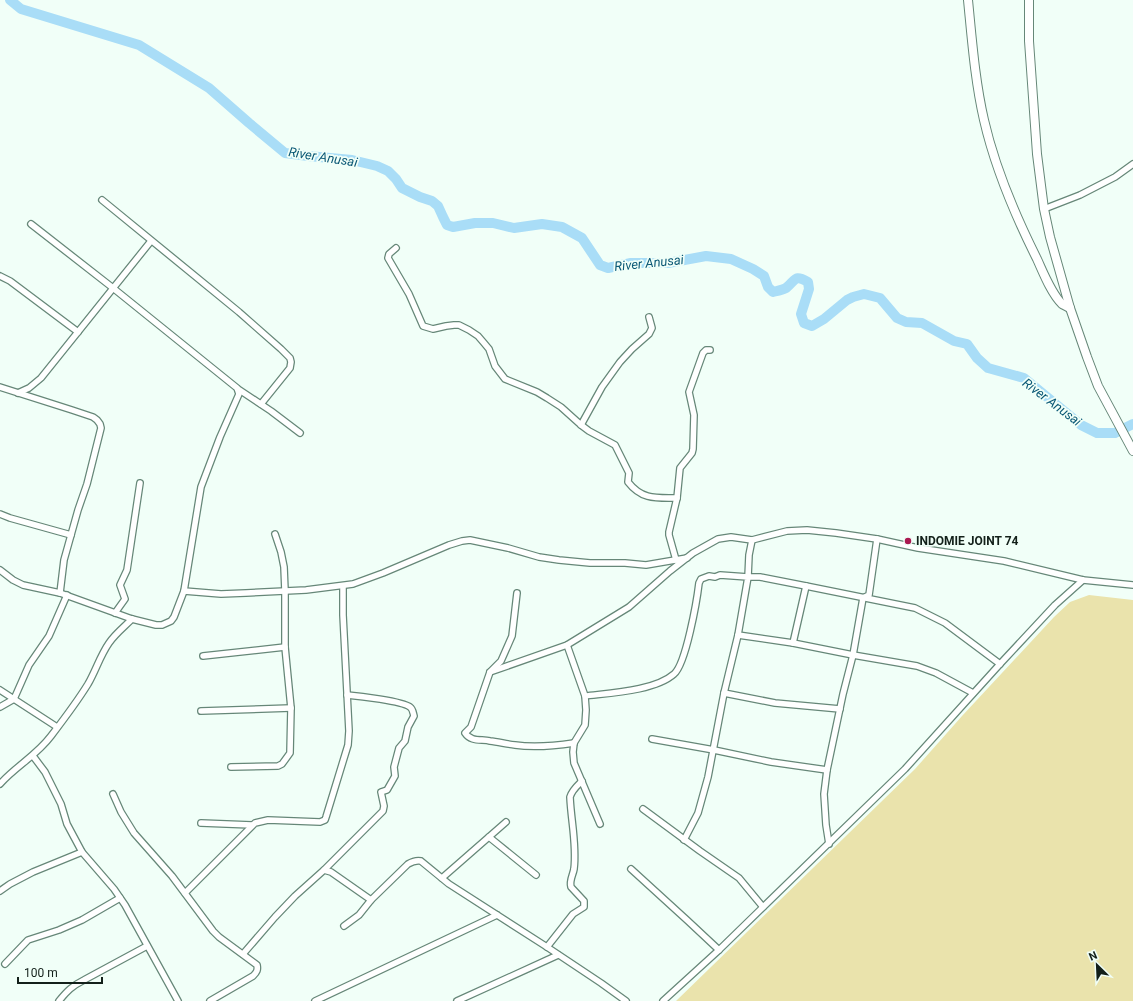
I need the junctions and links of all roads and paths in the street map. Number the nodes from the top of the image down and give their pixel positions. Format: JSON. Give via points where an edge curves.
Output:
{"nodes":[{"id":1,"x":968,"y":0,"type":"edge"},
{"id":2,"x":1029,"y":0,"type":"edge"},
{"id":3,"x":1133,"y":164,"type":"edge"},
{"id":4,"x":102,"y":200,"type":"dead end"},
{"id":5,"x":1044,"y":209,"type":"junction"},
{"id":6,"x":31,"y":224,"type":"dead end"},
{"id":7,"x":152,"y":241,"type":"junction"},
{"id":8,"x":396,"y":248,"type":"dead end"},
{"id":9,"x":0,"y":276,"type":"edge"},
{"id":10,"x":113,"y":288,"type":"junction"},
{"id":11,"x":1070,"y":308,"type":"junction"},
{"id":12,"x":649,"y":317,"type":"dead end"},
{"id":13,"x":78,"y":332,"type":"junction"},
{"id":14,"x":710,"y":350,"type":"dead end"},
{"id":15,"x":0,"y":388,"type":"edge"},
{"id":16,"x":238,"y":390,"type":"junction"},
{"id":17,"x":18,"y":393,"type":"junction"},
{"id":18,"x":261,"y":404,"type":"junction"},
{"id":19,"x":581,"y":425,"type":"junction"},
{"id":20,"x":300,"y":433,"type":"dead end"},
{"id":21,"x":1133,"y":451,"type":"edge"},
{"id":22,"x":140,"y":483,"type":"dead end"},
{"id":23,"x":677,"y":498,"type":"junction"},
{"id":24,"x":0,"y":514,"type":"edge"},
{"id":25,"x":275,"y":534,"type":"dead end"},
{"id":26,"x":71,"y":535,"type":"junction"},
{"id":27,"x":877,"y":539,"type":"junction"},
{"id":28,"x":752,"y":540,"type":"junction"},
{"id":29,"x":687,"y":558,"type":"junction"},
{"id":30,"x":676,"y":560,"type":"junction"},
{"id":31,"x":0,"y":570,"type":"edge"},
{"id":32,"x":748,"y":577,"type":"junction"},
{"id":33,"x":1082,"y":580,"type":"junction"},
{"id":34,"x":1133,"y":585,"type":"edge"},
{"id":35,"x":343,"y":586,"type":"junction"},
{"id":36,"x":806,"y":586,"type":"junction"},
{"id":37,"x":184,"y":591,"type":"junction"},
{"id":38,"x":285,"y":591,"type":"junction"},
{"id":39,"x":60,"y":593,"type":"junction"},
{"id":40,"x":517,"y":593,"type":"dead end"},
{"id":41,"x":67,"y":595,"type":"junction"},
{"id":42,"x":863,"y":598,"type":"junction"},
{"id":43,"x":115,"y":612,"type":"junction"},
{"id":44,"x":132,"y":619,"type":"junction"},
{"id":45,"x":738,"y":635,"type":"junction"},
{"id":46,"x":793,"y":643,"type":"junction"},
{"id":47,"x":567,"y":645,"type":"junction"},
{"id":48,"x":285,"y":647,"type":"junction"},
{"id":49,"x":853,"y":655,"type":"junction"},
{"id":50,"x":202,"y":656,"type":"dead end"},
{"id":51,"x":1000,"y":664,"type":"junction"},
{"id":52,"x":490,"y":672,"type":"junction"},
{"id":53,"x":0,"y":690,"type":"edge"},
{"id":54,"x":724,"y":693,"type":"junction"},
{"id":55,"x":973,"y":693,"type":"junction"},
{"id":56,"x":348,"y":695,"type":"junction"},
{"id":57,"x":585,"y":696,"type":"junction"},
{"id":58,"x":14,"y":698,"type":"junction"},
{"id":59,"x":0,"y":707,"type":"edge"},
{"id":60,"x":291,"y":708,"type":"junction"},
{"id":61,"x":840,"y":709,"type":"junction"},
{"id":62,"x":201,"y":711,"type":"dead end"},
{"id":63,"x":57,"y":728,"type":"junction"},
{"id":64,"x":652,"y":739,"type":"dead end"},
{"id":65,"x":574,"y":743,"type":"junction"},
{"id":66,"x":714,"y":750,"type":"junction"},
{"id":67,"x":33,"y":756,"type":"junction"},
{"id":68,"x":231,"y":767,"type":"dead end"},
{"id":69,"x":827,"y":770,"type":"junction"},
{"id":70,"x":582,"y":781,"type":"junction"},
{"id":71,"x":0,"y":783,"type":"edge"},
{"id":72,"x":113,"y":794,"type":"dead end"},
{"id":73,"x":643,"y":809,"type":"dead end"},
{"id":74,"x":506,"y":822,"type":"dead end"},
{"id":75,"x":201,"y":823,"type":"dead end"},
{"id":76,"x":600,"y":824,"type":"dead end"},
{"id":77,"x":252,"y":825,"type":"junction"},
{"id":78,"x":489,"y":837,"type":"junction"},
{"id":79,"x":684,"y":840,"type":"junction"},
{"id":80,"x":829,"y":844,"type":"junction"},
{"id":81,"x":82,"y":852,"type":"junction"},
{"id":82,"x":631,"y":868,"type":"dead end"},
{"id":83,"x":324,"y":870,"type":"junction"},
{"id":84,"x":536,"y":875,"type":"dead end"},
{"id":85,"x":442,"y":878,"type":"junction"},
{"id":86,"x":0,"y":891,"type":"edge"},
{"id":87,"x":185,"y":893,"type":"junction"},
{"id":88,"x":120,"y":898,"type":"junction"},
{"id":89,"x":371,"y":900,"type":"junction"},
{"id":90,"x":763,"y":907,"type":"junction"},
{"id":91,"x":497,"y":915,"type":"junction"},
{"id":92,"x":344,"y":926,"type":"dead end"},
{"id":93,"x":147,"y":946,"type":"junction"},
{"id":94,"x":547,"y":947,"type":"junction"},
{"id":95,"x":719,"y":950,"type":"junction"},
{"id":96,"x":243,"y":954,"type":"junction"},
{"id":97,"x":558,"y":954,"type":"junction"},
{"id":98,"x":5,"y":964,"type":"dead end"},
{"id":99,"x":59,"y":1001,"type":"edge"},
{"id":100,"x":178,"y":1001,"type":"edge"},
{"id":101,"x":210,"y":1001,"type":"edge"},
{"id":102,"x":315,"y":1001,"type":"edge"},
{"id":103,"x":458,"y":1001,"type":"edge"},
{"id":104,"x":626,"y":1001,"type":"edge"},
{"id":105,"x":663,"y":1001,"type":"edge"}],
"edges":[{"from":1,"to":11,"type":"main road","via":[[977,80],[993,153],[1004,186],[1054,294],[1062,304]]},
{"from":2,"to":5,"type":"main road","via":[[1028,41]]},
{"from":3,"to":5,"type":"street","via":[[1115,177],[1080,195]]},
{"from":4,"to":7,"type":"street"},
{"from":5,"to":11,"type":"main road"},
{"from":6,"to":10,"type":"street"},
{"from":7,"to":10,"type":"street"},
{"from":7,"to":18,"type":"street","via":[[239,312],[290,358],[290,368]]},
{"from":8,"to":19,"type":"street","via":[[388,258],[409,294],[423,326],[434,329],[454,325],[470,330],[489,349],[495,366],[505,379],[547,398]]},
{"from":9,"to":13,"type":"street"},
{"from":10,"to":13,"type":"street"},
{"from":10,"to":16,"type":"street"},
{"from":11,"to":21,"type":"main road","via":[[1098,386]]},
{"from":12,"to":19,"type":"street","via":[[652,328],[649,334],[620,362]]},
{"from":13,"to":17,"type":"street","via":[[41,378]]},
{"from":14,"to":23,"type":"street","via":[[703,353],[689,392],[694,415],[693,449],[680,468]]},
{"from":15,"to":17,"type":"street"},
{"from":16,"to":18,"type":"street"},
{"from":16,"to":37,"type":"street","via":[[239,394],[201,487]]},
{"from":17,"to":26,"type":"street","via":[[93,417],[100,424],[87,484]]},
{"from":18,"to":20,"type":"street"},
{"from":19,"to":23,"type":"street","via":[[615,445],[629,473],[628,482],[638,492],[654,498]]},
{"from":22,"to":43,"type":"street","via":[[127,570],[120,585],[125,599]]},
{"from":23,"to":30,"type":"street","via":[[669,532]]},
{"from":24,"to":26,"type":"street"},
{"from":25,"to":38,"type":"street","via":[[284,567]]},
{"from":26,"to":39,"type":"street","via":[[64,560]]},
{"from":27,"to":28,"type":"street","via":[[807,530],[787,531]]},
{"from":27,"to":33,"type":"street","via":[[1004,561]]},
{"from":27,"to":42,"type":"street","via":[[870,594]]},
{"from":28,"to":29,"type":"street","via":[[731,537],[718,539]]},
{"from":28,"to":32,"type":"street"},
{"from":29,"to":30,"type":"street"},
{"from":29,"to":47,"type":"street","via":[[629,607]]},
{"from":30,"to":35,"type":"street","via":[[646,565],[567,561],[539,557],[470,540],[449,545],[359,582]]},
{"from":31,"to":39,"type":"street","via":[[23,585]]},
{"from":32,"to":36,"type":"street"},
{"from":32,"to":45,"type":"street"},
{"from":32,"to":57,"type":"street","via":[[720,575],[701,579],[685,652],[675,674],[645,687]]},
{"from":33,"to":34,"type":"street"},
{"from":33,"to":51,"type":"street"},
{"from":35,"to":38,"type":"street"},
{"from":35,"to":56,"type":"street"},
{"from":36,"to":42,"type":"street"},
{"from":36,"to":46,"type":"street"},
{"from":37,"to":38,"type":"street","via":[[221,594]]},
{"from":37,"to":44,"type":"street","via":[[174,618],[167,623],[156,625]]},
{"from":38,"to":48,"type":"street"},
{"from":39,"to":41,"type":"street"},
{"from":40,"to":52,"type":"street","via":[[512,636],[501,661]]},
{"from":41,"to":43,"type":"street"},
{"from":41,"to":58,"type":"street","via":[[49,636],[29,665]]},
{"from":42,"to":49,"type":"street"},
{"from":42,"to":51,"type":"street","via":[[915,608],[929,614]]},
{"from":43,"to":44,"type":"street"},
{"from":44,"to":63,"type":"street","via":[[109,643],[78,700]]},
{"from":45,"to":46,"type":"street"},
{"from":45,"to":54,"type":"street"},
{"from":46,"to":49,"type":"street"},
{"from":47,"to":52,"type":"street"},
{"from":47,"to":57,"type":"street"},
{"from":48,"to":50,"type":"street"},
{"from":48,"to":60,"type":"street"},
{"from":49,"to":55,"type":"street","via":[[917,666]]},
{"from":49,"to":61,"type":"street"},
{"from":51,"to":55,"type":"street"},
{"from":52,"to":65,"type":"street","via":[[470,727],[465,733],[471,739],[537,747]]},
{"from":53,"to":58,"type":"street"},
{"from":54,"to":61,"type":"street","via":[[775,703]]},
{"from":54,"to":66,"type":"street"},
{"from":55,"to":80,"type":"street","via":[[906,769]]},
{"from":56,"to":77,"type":"street","via":[[348,745],[325,820],[268,820]]},
{"from":56,"to":83,"type":"street","via":[[401,704],[410,707],[414,716],[405,741],[399,748],[394,767],[395,776],[387,790],[381,792],[383,811]]},
{"from":57,"to":65,"type":"street","via":[[585,725]]},
{"from":58,"to":59,"type":"street"},
{"from":58,"to":63,"type":"street"},
{"from":60,"to":62,"type":"street"},
{"from":60,"to":68,"type":"street","via":[[290,753],[282,764]]},
{"from":61,"to":69,"type":"street"},
{"from":63,"to":67,"type":"street"},
{"from":64,"to":66,"type":"street"},
{"from":65,"to":70,"type":"street","via":[[574,762]]},
{"from":66,"to":69,"type":"street"},
{"from":66,"to":79,"type":"street","via":[[698,813]]},
{"from":67,"to":71,"type":"street"},
{"from":67,"to":81,"type":"street","via":[[45,772]]},
{"from":69,"to":80,"type":"street","via":[[824,794]]},
{"from":70,"to":76,"type":"street"},
{"from":70,"to":94,"type":"street","via":[[570,797],[574,869],[570,884],[584,901],[584,907],[573,914]]},
{"from":72,"to":87,"type":"street","via":[[134,833]]},
{"from":73,"to":79,"type":"street"},
{"from":74,"to":78,"type":"street"},
{"from":75,"to":77,"type":"street"},
{"from":77,"to":87,"type":"street"},
{"from":78,"to":84,"type":"street"},
{"from":78,"to":85,"type":"street"},
{"from":79,"to":90,"type":"street","via":[[739,878]]},
{"from":80,"to":90,"type":"street"},
{"from":81,"to":86,"type":"street","via":[[33,872]]},
{"from":81,"to":88,"type":"street"},
{"from":82,"to":95,"type":"street"},
{"from":83,"to":89,"type":"street","via":[[331,872]]},
{"from":83,"to":96,"type":"street","via":[[290,901]]},
{"from":85,"to":89,"type":"street","via":[[417,860],[408,864]]},
{"from":85,"to":91,"type":"street"},
{"from":87,"to":96,"type":"street","via":[[213,931]]},
{"from":88,"to":93,"type":"street"},
{"from":88,"to":98,"type":"street","via":[[82,920],[28,940]]},
{"from":89,"to":92,"type":"street","via":[[359,915]]},
{"from":90,"to":95,"type":"street"},
{"from":91,"to":94,"type":"street"},
{"from":91,"to":102,"type":"street"},
{"from":93,"to":99,"type":"street","via":[[75,984]]},
{"from":93,"to":100,"type":"street"},
{"from":94,"to":97,"type":"street"},
{"from":95,"to":105,"type":"street"},
{"from":96,"to":101,"type":"street","via":[[257,965],[256,972]]},
{"from":97,"to":103,"type":"street"},
{"from":97,"to":104,"type":"street"}]}
